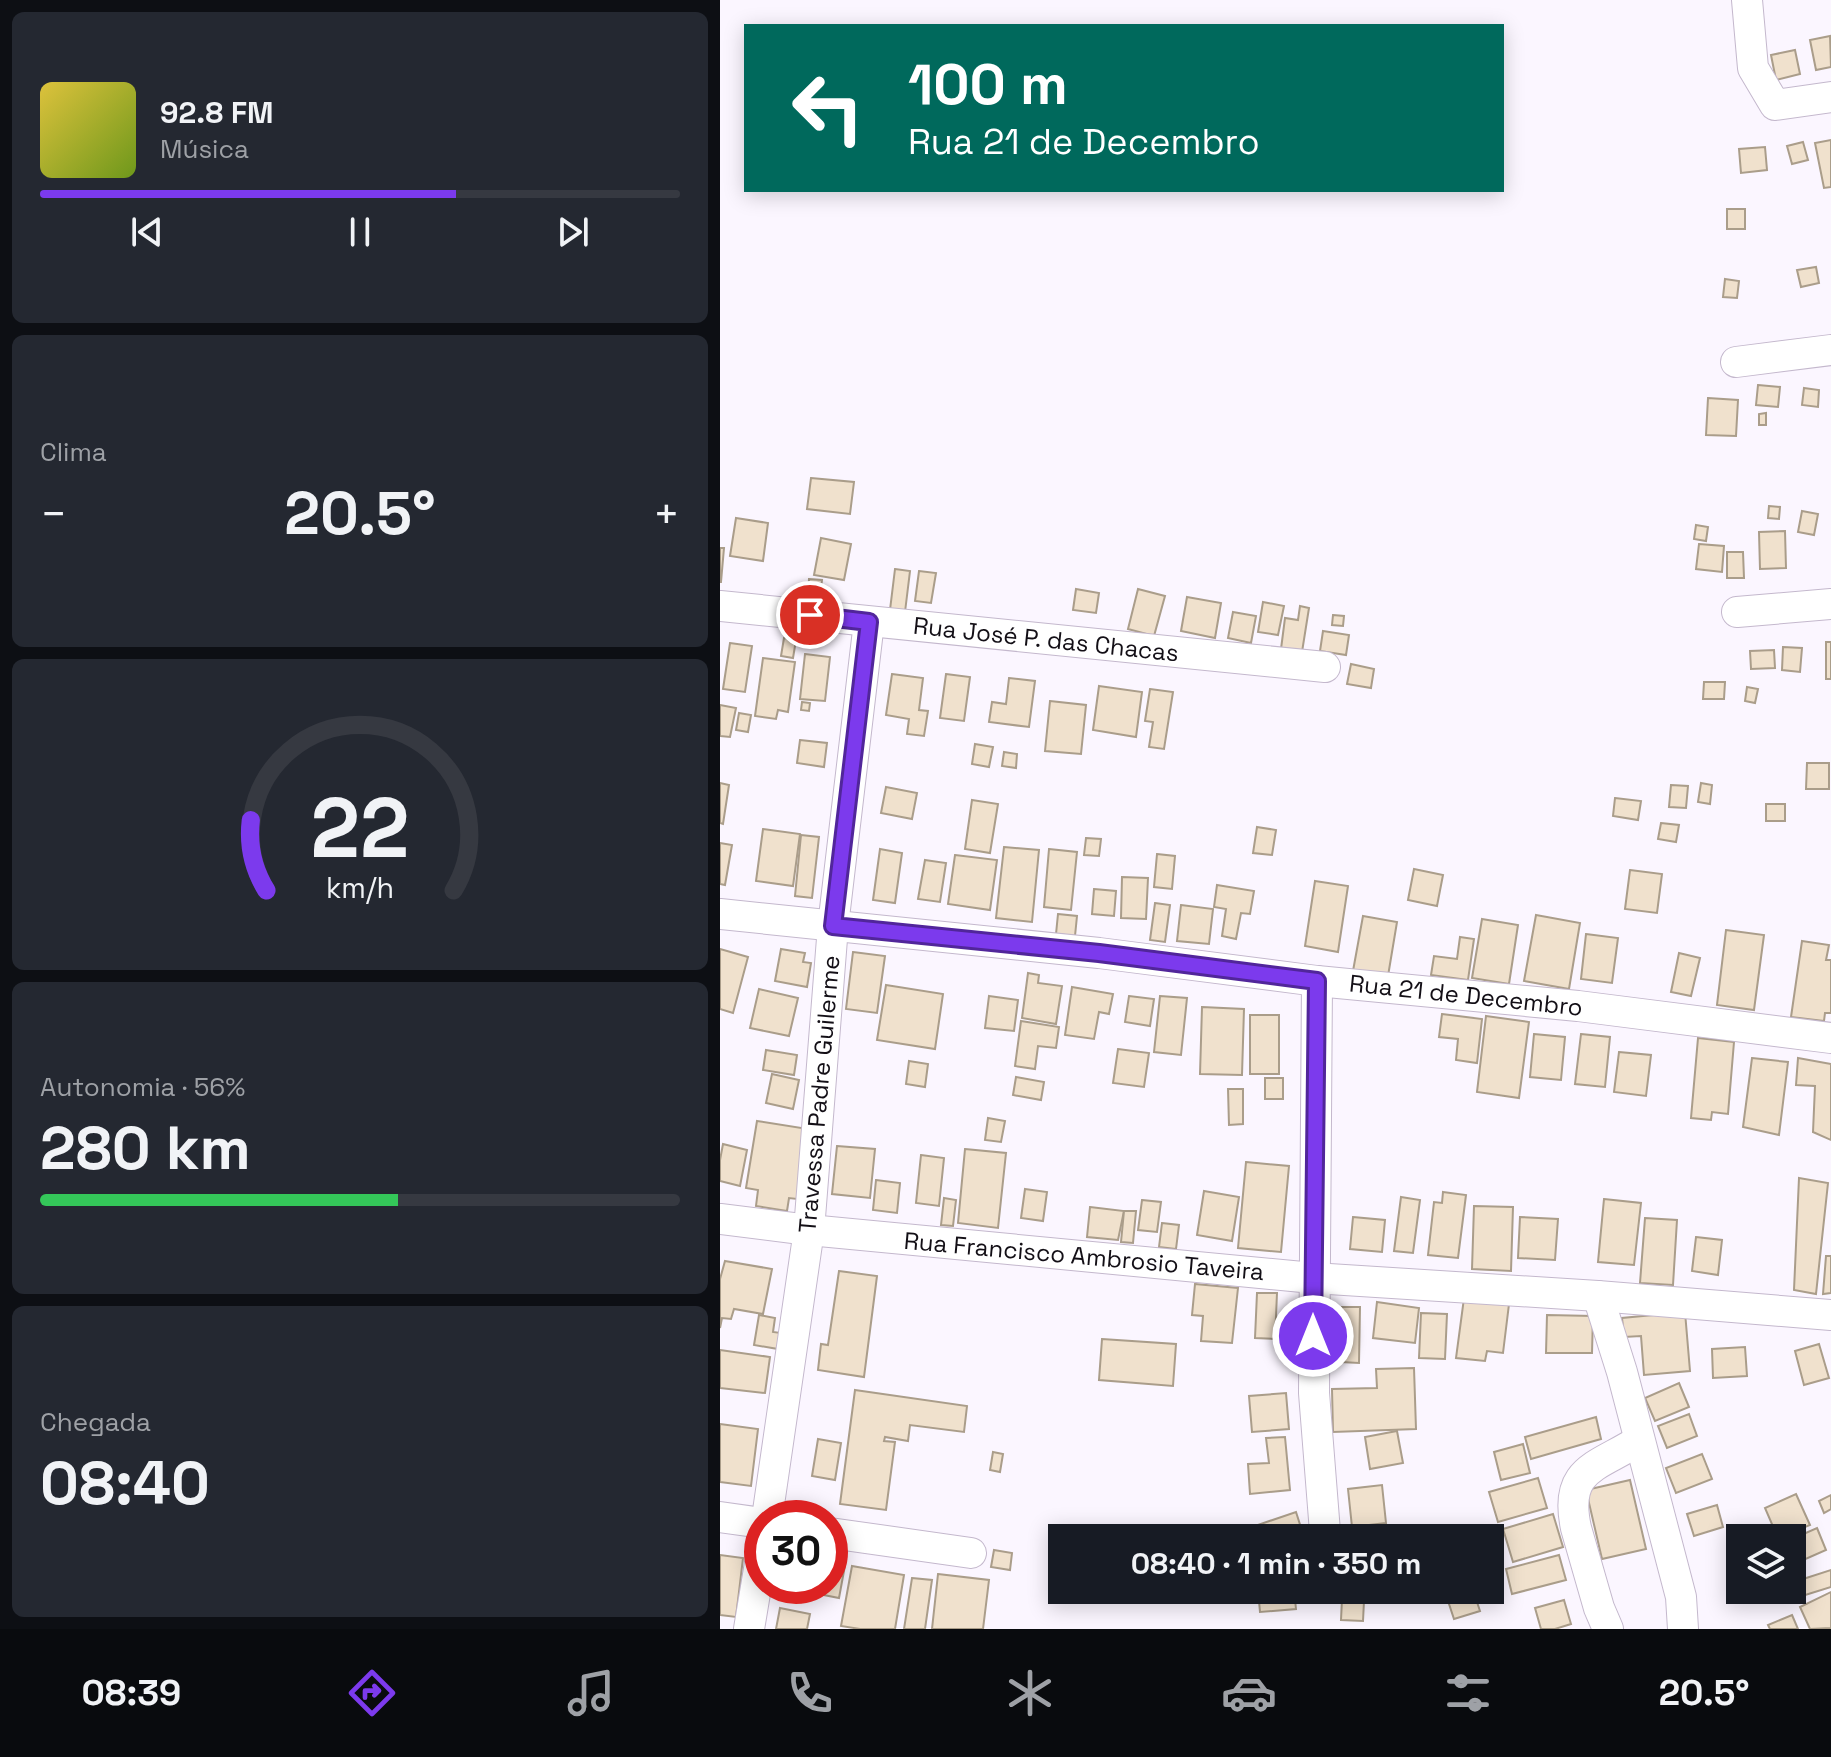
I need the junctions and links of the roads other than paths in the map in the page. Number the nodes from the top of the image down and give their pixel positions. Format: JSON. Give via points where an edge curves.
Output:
{"nodes":[{"id":1,"x":1747,"y":0,"type":"edge"},
{"id":2,"x":1831,"y":97,"type":"edge"},
{"id":3,"x":1831,"y":350,"type":"edge"},
{"id":4,"x":1736,"y":362,"type":"dead end"},
{"id":5,"x":1831,"y":604,"type":"edge"},
{"id":6,"x":720,"y":606,"type":"edge"},
{"id":7,"x":1737,"y":612,"type":"dead end"},
{"id":8,"x":869,"y":622,"type":"junction"},
{"id":9,"x":1325,"y":667,"type":"dead end"},
{"id":10,"x":720,"y":914,"type":"edge"},
{"id":11,"x":833,"y":926,"type":"junction"},
{"id":12,"x":1317,"y":981,"type":"junction"},
{"id":13,"x":1831,"y":1038,"type":"edge"},
{"id":14,"x":720,"y":1219,"type":"edge"},
{"id":15,"x":809,"y":1230,"type":"junction"},
{"id":16,"x":1313,"y":1278,"type":"junction"},
{"id":17,"x":1598,"y":1296,"type":"junction"},
{"id":18,"x":1831,"y":1315,"type":"edge"},
{"id":19,"x":1638,"y":1441,"type":"junction"},
{"id":20,"x":770,"y":1500,"type":"edge"},
{"id":21,"x":720,"y":1517,"type":"edge"},
{"id":22,"x":744,"y":1520,"type":"edge"},
{"id":23,"x":1324,"y":1524,"type":"edge"},
{"id":24,"x":848,"y":1536,"type":"edge"},
{"id":25,"x":971,"y":1553,"type":"dead end"},
{"id":26,"x":753,"y":1604,"type":"edge"},
{"id":27,"x":749,"y":1629,"type":"edge"},
{"id":28,"x":1608,"y":1629,"type":"edge"},
{"id":29,"x":1683,"y":1629,"type":"edge"}],
"edges":[{"from":1,"to":2,"type":"street","via":[[1753,68],[1775,105]]},
{"from":3,"to":4,"type":"street"},
{"from":5,"to":7,"type":"street"},
{"from":6,"to":8,"type":"street","name":"Rua José P. das Chacas"},
{"from":8,"to":9,"type":"street","name":"Rua José P. das Chacas"},
{"from":8,"to":11,"type":"street","name":"Travessa Padre Guilerme"},
{"from":10,"to":11,"type":"street","name":"Rua 21 de Decembro"},
{"from":11,"to":12,"type":"street","name":"Rua 21 de Decembro"},
{"from":11,"to":15,"type":"street","name":"Travessa Padre Guilerme"},
{"from":12,"to":13,"type":"street","name":"Rua 21 de Decembro"},
{"from":12,"to":16,"type":"street"},
{"from":14,"to":15,"type":"street","name":"Rua Francisco Ambrosio Taveira"},
{"from":15,"to":16,"type":"street","name":"Rua Francisco Ambrosio Taveira"},
{"from":15,"to":20,"type":"street","name":"Travessa Padre Guilerme"},
{"from":16,"to":17,"type":"street","name":"Rua Francisco Ambrosio Taveira"},
{"from":16,"to":23,"type":"street","via":[[1314,1393]]},
{"from":17,"to":18,"type":"street","name":"Rua Francisco Ambrosio Taveira"},
{"from":17,"to":19,"type":"street"},
{"from":19,"to":28,"type":"street","via":[[1587,1471],[1575,1490],[1576,1528]]},
{"from":19,"to":29,"type":"street","via":[[1681,1597]]},
{"from":21,"to":22,"type":"street"},
{"from":24,"to":25,"type":"street"},
{"from":26,"to":27,"type":"street"}]}
